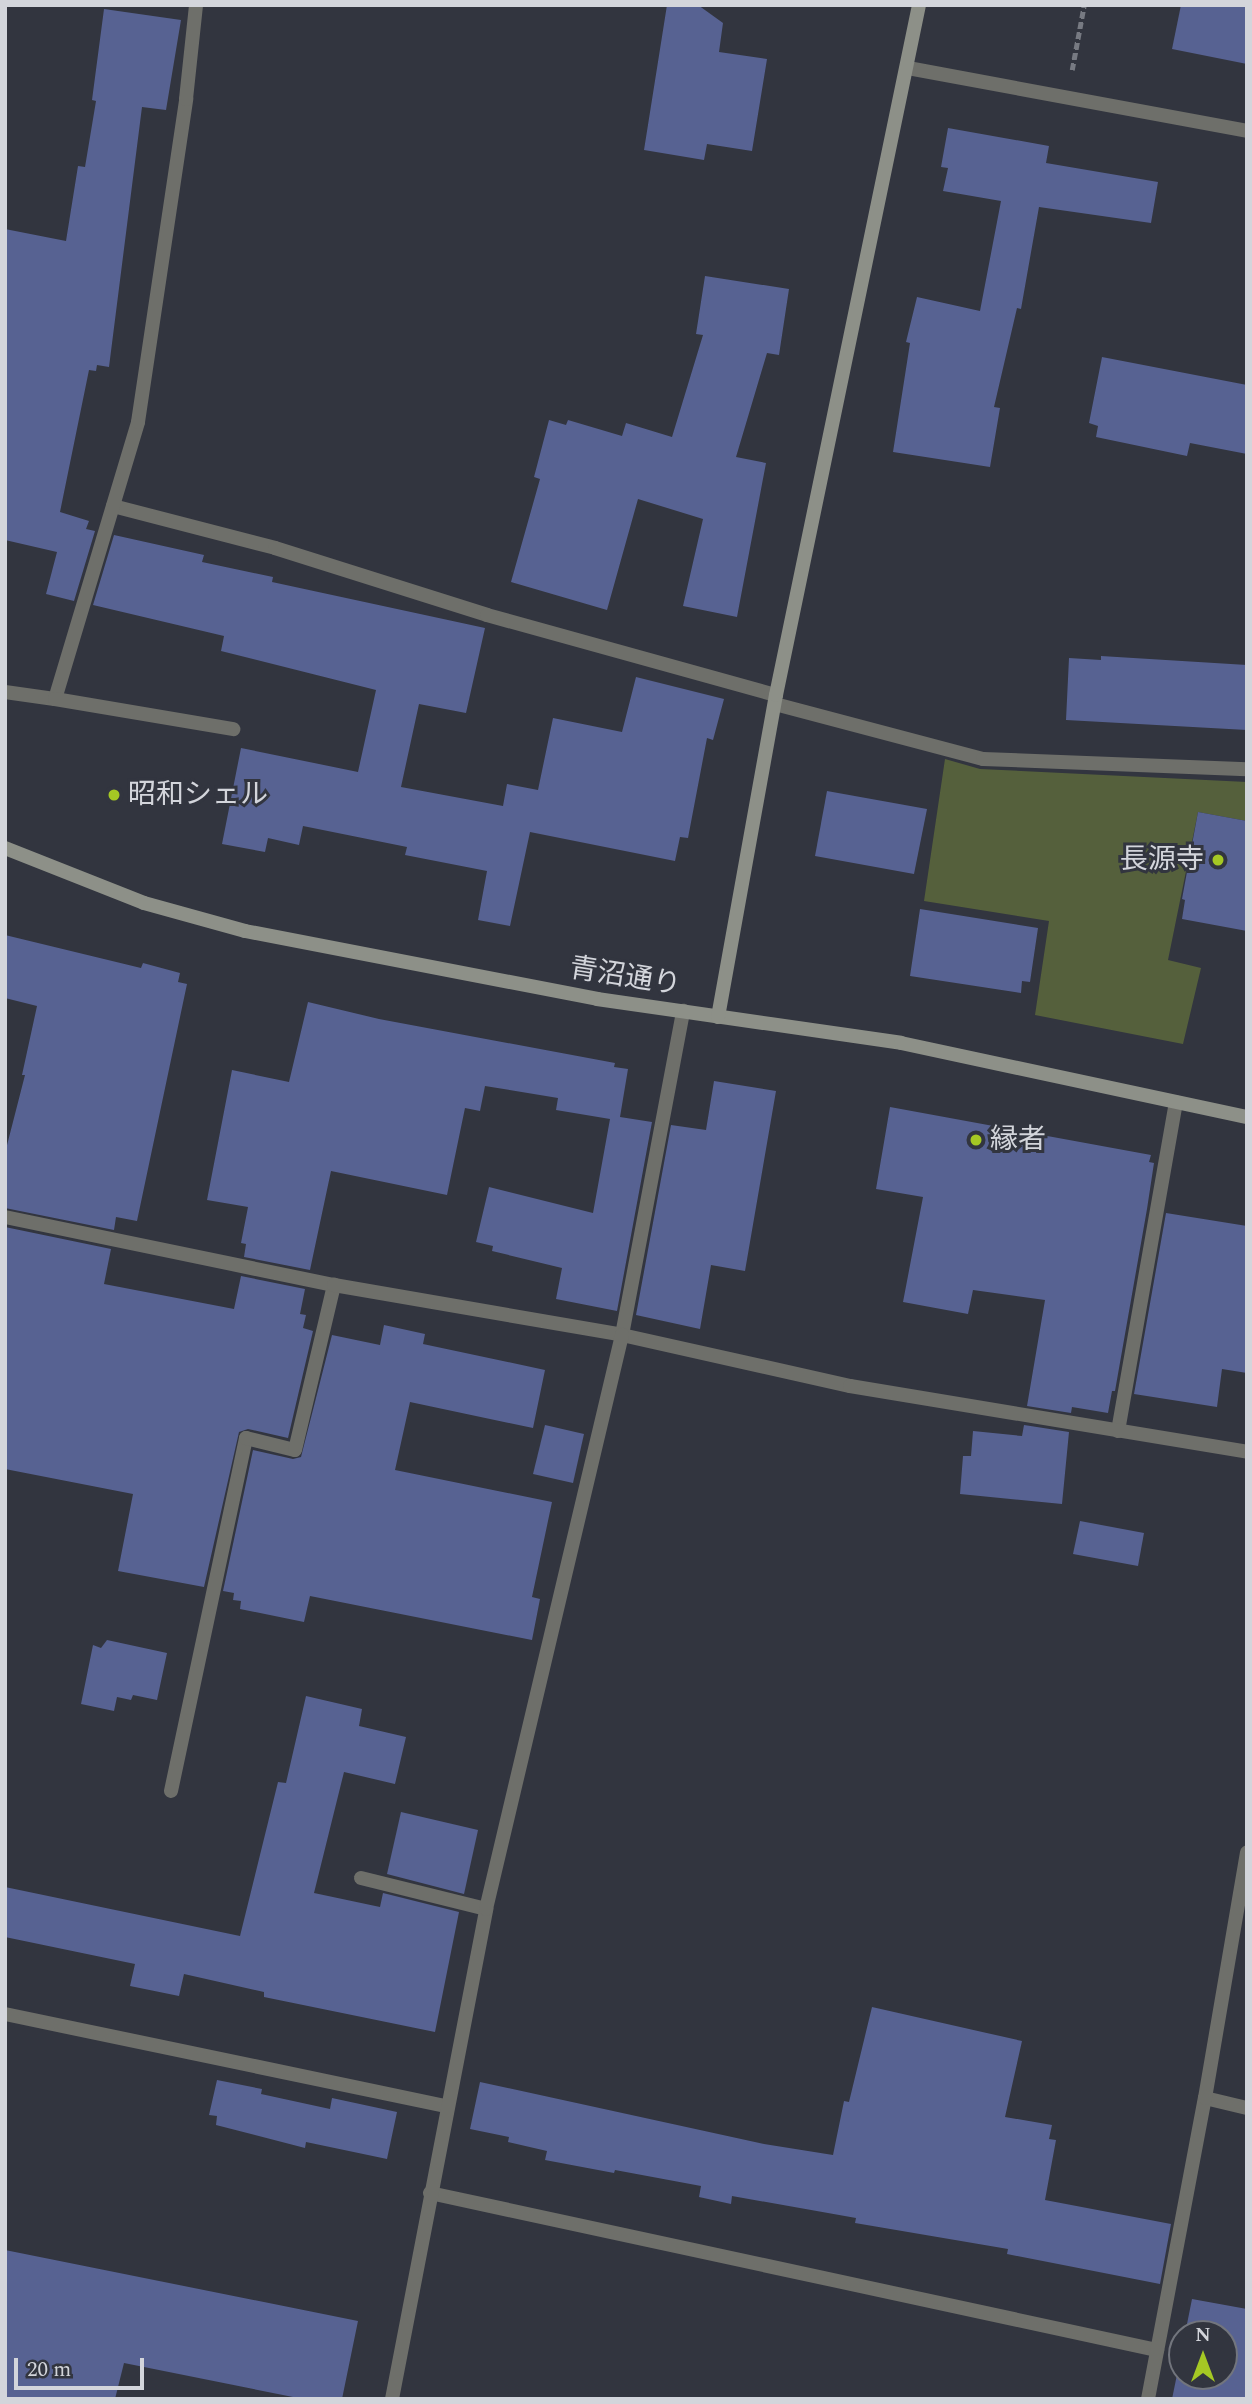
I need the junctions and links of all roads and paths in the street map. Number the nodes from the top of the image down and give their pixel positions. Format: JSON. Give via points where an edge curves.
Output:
{"nodes":[{"id":1,"x":195,"y":5,"type":"edge"},
{"id":2,"x":919,"y":5,"type":"edge"},
{"id":3,"x":1084,"y":5,"type":"edge"},
{"id":4,"x":908,"y":68,"type":"junction"},
{"id":5,"x":1067,"y":97,"type":"junction"},
{"id":6,"x":1247,"y":131,"type":"edge"},
{"id":7,"x":113,"y":506,"type":"junction"},
{"id":8,"x":5,"y":692,"type":"edge"},
{"id":9,"x":55,"y":699,"type":"junction"},
{"id":10,"x":775,"y":700,"type":"junction"},
{"id":11,"x":233,"y":729,"type":"dead end"},
{"id":12,"x":1247,"y":769,"type":"edge"},
{"id":13,"x":5,"y":848,"type":"edge"},
{"id":14,"x":683,"y":1012,"type":"junction"},
{"id":15,"x":718,"y":1017,"type":"junction"},
{"id":16,"x":1176,"y":1102,"type":"junction"},
{"id":17,"x":1247,"y":1117,"type":"edge"},
{"id":18,"x":5,"y":1217,"type":"edge"},
{"id":19,"x":334,"y":1285,"type":"junction"},
{"id":20,"x":622,"y":1335,"type":"junction"},
{"id":21,"x":1118,"y":1431,"type":"junction"},
{"id":22,"x":1247,"y":1452,"type":"edge"},
{"id":23,"x":171,"y":1791,"type":"dead end"},
{"id":24,"x":1247,"y":1853,"type":"edge"},
{"id":25,"x":361,"y":1878,"type":"dead end"},
{"id":26,"x":486,"y":1909,"type":"junction"},
{"id":27,"x":5,"y":2014,"type":"edge"},
{"id":28,"x":1205,"y":2098,"type":"junction"},
{"id":29,"x":447,"y":2106,"type":"junction"},
{"id":30,"x":1247,"y":2108,"type":"edge"},
{"id":31,"x":430,"y":2193,"type":"junction"},
{"id":32,"x":1157,"y":2350,"type":"junction"},
{"id":33,"x":392,"y":2399,"type":"edge"},
{"id":34,"x":1147,"y":2399,"type":"edge"}],
"edges":[{"from":1,"to":7,"type":"street","via":[[186,99],[138,422]]},
{"from":2,"to":4,"type":"street"},
{"from":3,"to":5,"type":"path"},
{"from":4,"to":5,"type":"street"},
{"from":4,"to":10,"type":"street"},
{"from":5,"to":6,"type":"street"},
{"from":7,"to":9,"type":"street"},
{"from":7,"to":10,"type":"street","via":[[275,548]]},
{"from":8,"to":9,"type":"street"},
{"from":9,"to":11,"type":"street"},
{"from":10,"to":12,"type":"street","via":[[983,759]]},
{"from":10,"to":15,"type":"street"},
{"from":13,"to":14,"type":"street","name":"青沼通り","via":[[144,903],[245,931]]},
{"from":14,"to":15,"type":"street","name":"青沼通り"},
{"from":14,"to":20,"type":"street"},
{"from":15,"to":16,"type":"street","name":"青沼通り","via":[[901,1043]]},
{"from":16,"to":17,"type":"street","name":"青沼通り"},
{"from":16,"to":21,"type":"street"},
{"from":18,"to":19,"type":"street"},
{"from":19,"to":20,"type":"street"},
{"from":19,"to":23,"type":"street","via":[[295,1450],[246,1438]]},
{"from":20,"to":21,"type":"street","via":[[850,1386]]},
{"from":20,"to":26,"type":"street"},
{"from":21,"to":22,"type":"street"},
{"from":24,"to":28,"type":"street"},
{"from":25,"to":26,"type":"street"},
{"from":26,"to":29,"type":"street"},
{"from":27,"to":29,"type":"street"},
{"from":28,"to":30,"type":"street"},
{"from":28,"to":32,"type":"street"},
{"from":29,"to":31,"type":"street"},
{"from":31,"to":32,"type":"street"},
{"from":31,"to":33,"type":"street"},
{"from":32,"to":34,"type":"street"}]}
